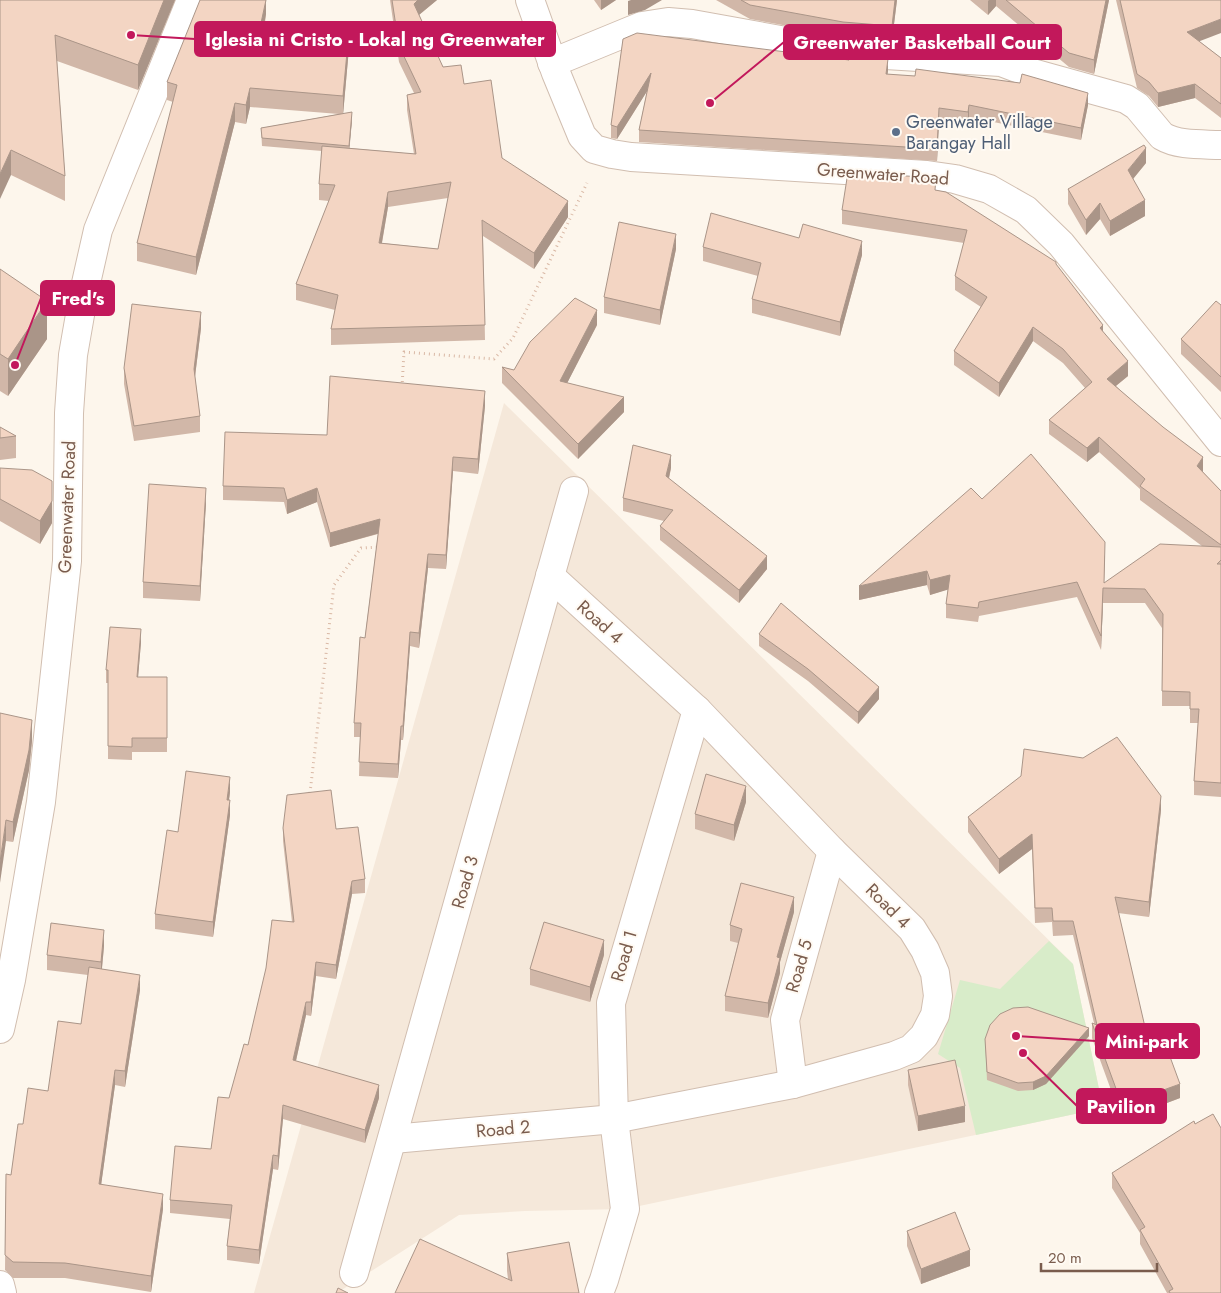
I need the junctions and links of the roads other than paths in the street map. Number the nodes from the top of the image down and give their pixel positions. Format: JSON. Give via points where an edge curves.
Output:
{"nodes":[{"id":1,"x":191,"y":0,"type":"edge"},
{"id":2,"x":530,"y":0,"type":"edge"},
{"id":3,"x":552,"y":63,"type":"junction"},
{"id":4,"x":1221,"y":145,"type":"edge"},
{"id":5,"x":1221,"y":442,"type":"edge"},
{"id":6,"x":574,"y":490,"type":"dead end"},
{"id":7,"x":550,"y":576,"type":"junction"},
{"id":8,"x":697,"y":710,"type":"junction"},
{"id":9,"x":832,"y":851,"type":"junction"},
{"id":10,"x":0,"y":1029,"type":"edge"},
{"id":11,"x":793,"y":1084,"type":"junction"},
{"id":12,"x":614,"y":1119,"type":"junction"},
{"id":13,"x":393,"y":1139,"type":"junction"},
{"id":14,"x":354,"y":1273,"type":"dead end"},
{"id":15,"x":0,"y":1285,"type":"edge"},
{"id":16,"x":2,"y":1293,"type":"edge"},
{"id":17,"x":599,"y":1293,"type":"edge"}],
"edges":[{"from":1,"to":10,"type":"street","name":"Greenwater Road","via":[[98,230],[83,301],[73,355],[67,561],[42,793]]},
{"from":2,"to":3,"type":"street","name":"Greenwater Road"},
{"from":3,"to":4,"type":"street","via":[[642,26],[668,22],[692,24],[860,53],[1001,62],[1126,99],[1137,106],[1167,139]]},
{"from":3,"to":5,"type":"street","name":"Greenwater Road","via":[[582,136],[594,149],[631,157],[927,176],[955,179],[989,189],[1026,210],[1061,244]]},
{"from":6,"to":7,"type":"street","name":"Road 3"},
{"from":7,"to":8,"type":"street","name":"Road 4"},
{"from":7,"to":13,"type":"street","name":"Road 3"},
{"from":8,"to":9,"type":"street","name":"Road 4"},
{"from":8,"to":12,"type":"street","name":"Road 1","via":[[611,1003]]},
{"from":9,"to":11,"type":"street","name":"Road 5","via":[[784,1020]]},
{"from":9,"to":11,"type":"street","name":"Road 4","via":[[912,929],[935,973],[936,1015],[924,1036],[910,1049]]},
{"from":11,"to":12,"type":"street","name":"Road 4"},
{"from":12,"to":13,"type":"street","name":"Road 2"},
{"from":12,"to":17,"type":"street","name":"Road 1","via":[[624,1210]]},
{"from":13,"to":14,"type":"street","name":"Road 3"},
{"from":15,"to":16,"type":"street"}]}
